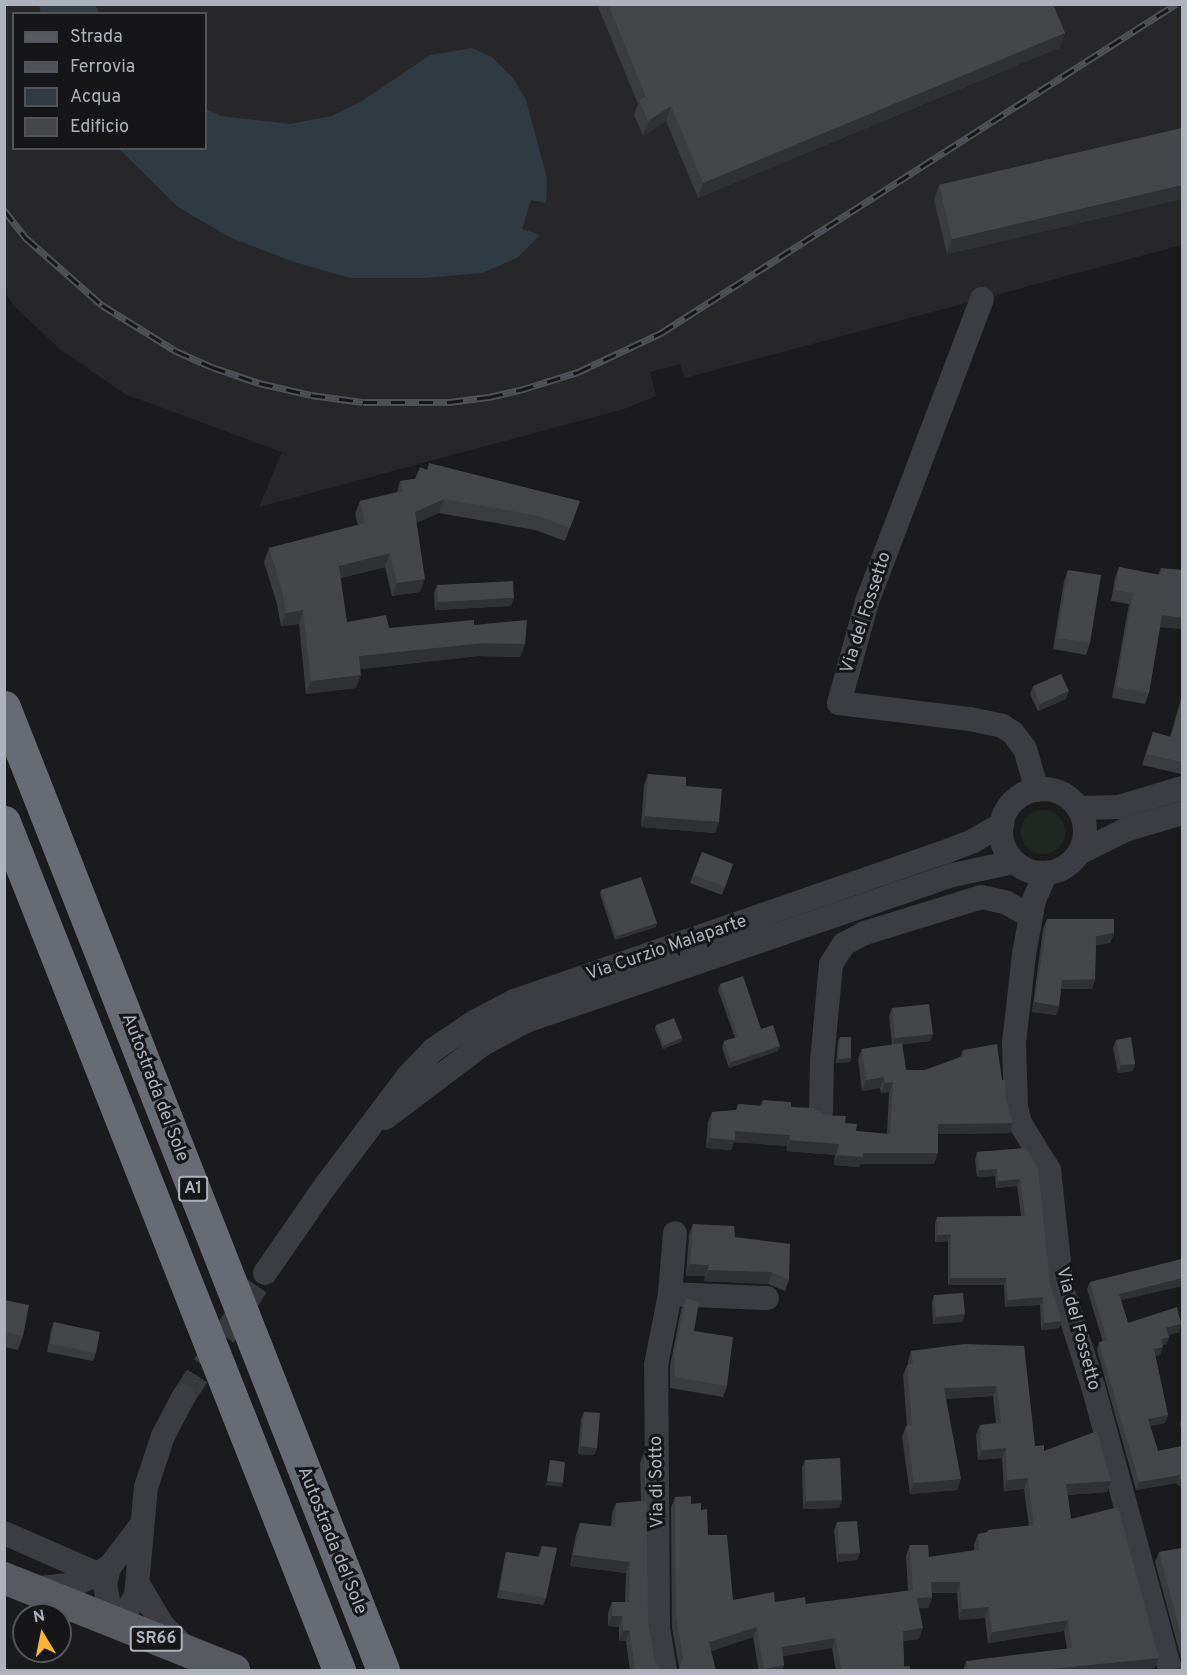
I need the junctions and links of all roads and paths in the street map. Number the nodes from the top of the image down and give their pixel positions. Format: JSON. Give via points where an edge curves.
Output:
{"nodes":[{"id":1,"x":982,"y":299,"type":"dead end"},
{"id":2,"x":4,"y":707,"type":"edge"},
{"id":3,"x":1182,"y":788,"type":"edge"},
{"id":4,"x":1037,"y":790,"type":"junction"},
{"id":5,"x":1078,"y":808,"type":"junction"},
{"id":6,"x":1182,"y":813,"type":"edge"},
{"id":7,"x":4,"y":822,"type":"edge"},
{"id":8,"x":1002,"y":824,"type":"junction"},
{"id":9,"x":1079,"y":853,"type":"junction"},
{"id":10,"x":1014,"y":862,"type":"junction"},
{"id":11,"x":1046,"y":873,"type":"junction"},
{"id":12,"x":1030,"y":916,"type":"junction"},
{"id":13,"x":821,"y":1111,"type":"edge"},
{"id":14,"x":369,"y":1130,"type":"junction"},
{"id":15,"x":675,"y":1233,"type":"dead end"},
{"id":16,"x":265,"y":1273,"type":"tunnel mouth"},
{"id":17,"x":670,"y":1294,"type":"junction"},
{"id":18,"x":767,"y":1298,"type":"dead end"},
{"id":19,"x":184,"y":1396,"type":"tunnel mouth"},
{"id":20,"x":142,"y":1524,"type":"junction"},
{"id":21,"x":4,"y":1533,"type":"edge"},
{"id":22,"x":103,"y":1570,"type":"junction"},
{"id":23,"x":18,"y":1583,"type":"edge"},
{"id":24,"x":138,"y":1584,"type":"junction"},
{"id":25,"x":112,"y":1622,"type":"junction"},
{"id":26,"x":200,"y":1657,"type":"junction"},
{"id":27,"x":234,"y":1671,"type":"edge"},
{"id":28,"x":339,"y":1671,"type":"edge"},
{"id":29,"x":383,"y":1671,"type":"edge"},
{"id":30,"x":665,"y":1671,"type":"edge"},
{"id":31,"x":1170,"y":1671,"type":"edge"}],
"edges":[{"from":1,"to":4,"type":"street","name":"Via del Fossetto","via":[[867,602],[839,703],[1002,726],[1025,749]]},
{"from":2,"to":29,"type":"highway","name":"Autostrada del Sole","number":"A1"},
{"from":3,"to":5,"type":"street","via":[[1119,807]]},
{"from":4,"to":5,"type":"street","via":[[1064,795]]},
{"from":4,"to":8,"type":"street","name":"Via Curzio Malaparte","via":[[1014,801]]},
{"from":5,"to":9,"type":"street","via":[[1085,835]]},
{"from":6,"to":9,"type":"street","via":[[1125,830]]},
{"from":7,"to":28,"type":"highway","number":"A1"},
{"from":8,"to":10,"type":"street","via":[[1003,843]]},
{"from":8,"to":14,"type":"street","name":"Via Curzio Malaparte","via":[[973,842],[494,1010],[433,1050],[408,1076]]},
{"from":9,"to":11,"type":"street","via":[[1069,864]]},
{"from":10,"to":11,"type":"street","via":[[1028,870]]},
{"from":10,"to":14,"type":"street","name":"Via Curzio Malaparte","via":[[933,881],[526,1021],[483,1044]]},
{"from":11,"to":12,"type":"street","name":"Via del Fossetto"},
{"from":12,"to":13,"type":"street","via":[[1005,902],[981,897],[865,933],[844,944],[831,964]]},
{"from":12,"to":31,"type":"street","name":"Via del Fossetto","via":[[1014,1043],[1016,1107],[1020,1123],[1049,1170],[1062,1289],[1093,1386]]},
{"from":14,"to":16,"type":"street","name":"Via Curzio Malaparte"},
{"from":15,"to":17,"type":"street","name":"Via di Sotto"},
{"from":17,"to":18,"type":"street"},
{"from":17,"to":30,"type":"street","name":"Via di Sotto","via":[[656,1365],[658,1628]]},
{"from":19,"to":20,"type":"street","via":[[153,1460]]},
{"from":20,"to":22,"type":"street"},
{"from":20,"to":24,"type":"street"},
{"from":21,"to":22,"type":"street"},
{"from":22,"to":23,"type":"street","via":[[75,1584]]},
{"from":22,"to":25,"type":"street"},
{"from":23,"to":25,"type":"main road","number":"SR66"},
{"from":24,"to":25,"type":"street","via":[[129,1607]]},
{"from":24,"to":26,"type":"street","via":[[171,1637]]},
{"from":25,"to":26,"type":"main road","number":"SR66"},
{"from":26,"to":27,"type":"main road","number":"SR66"}]}
